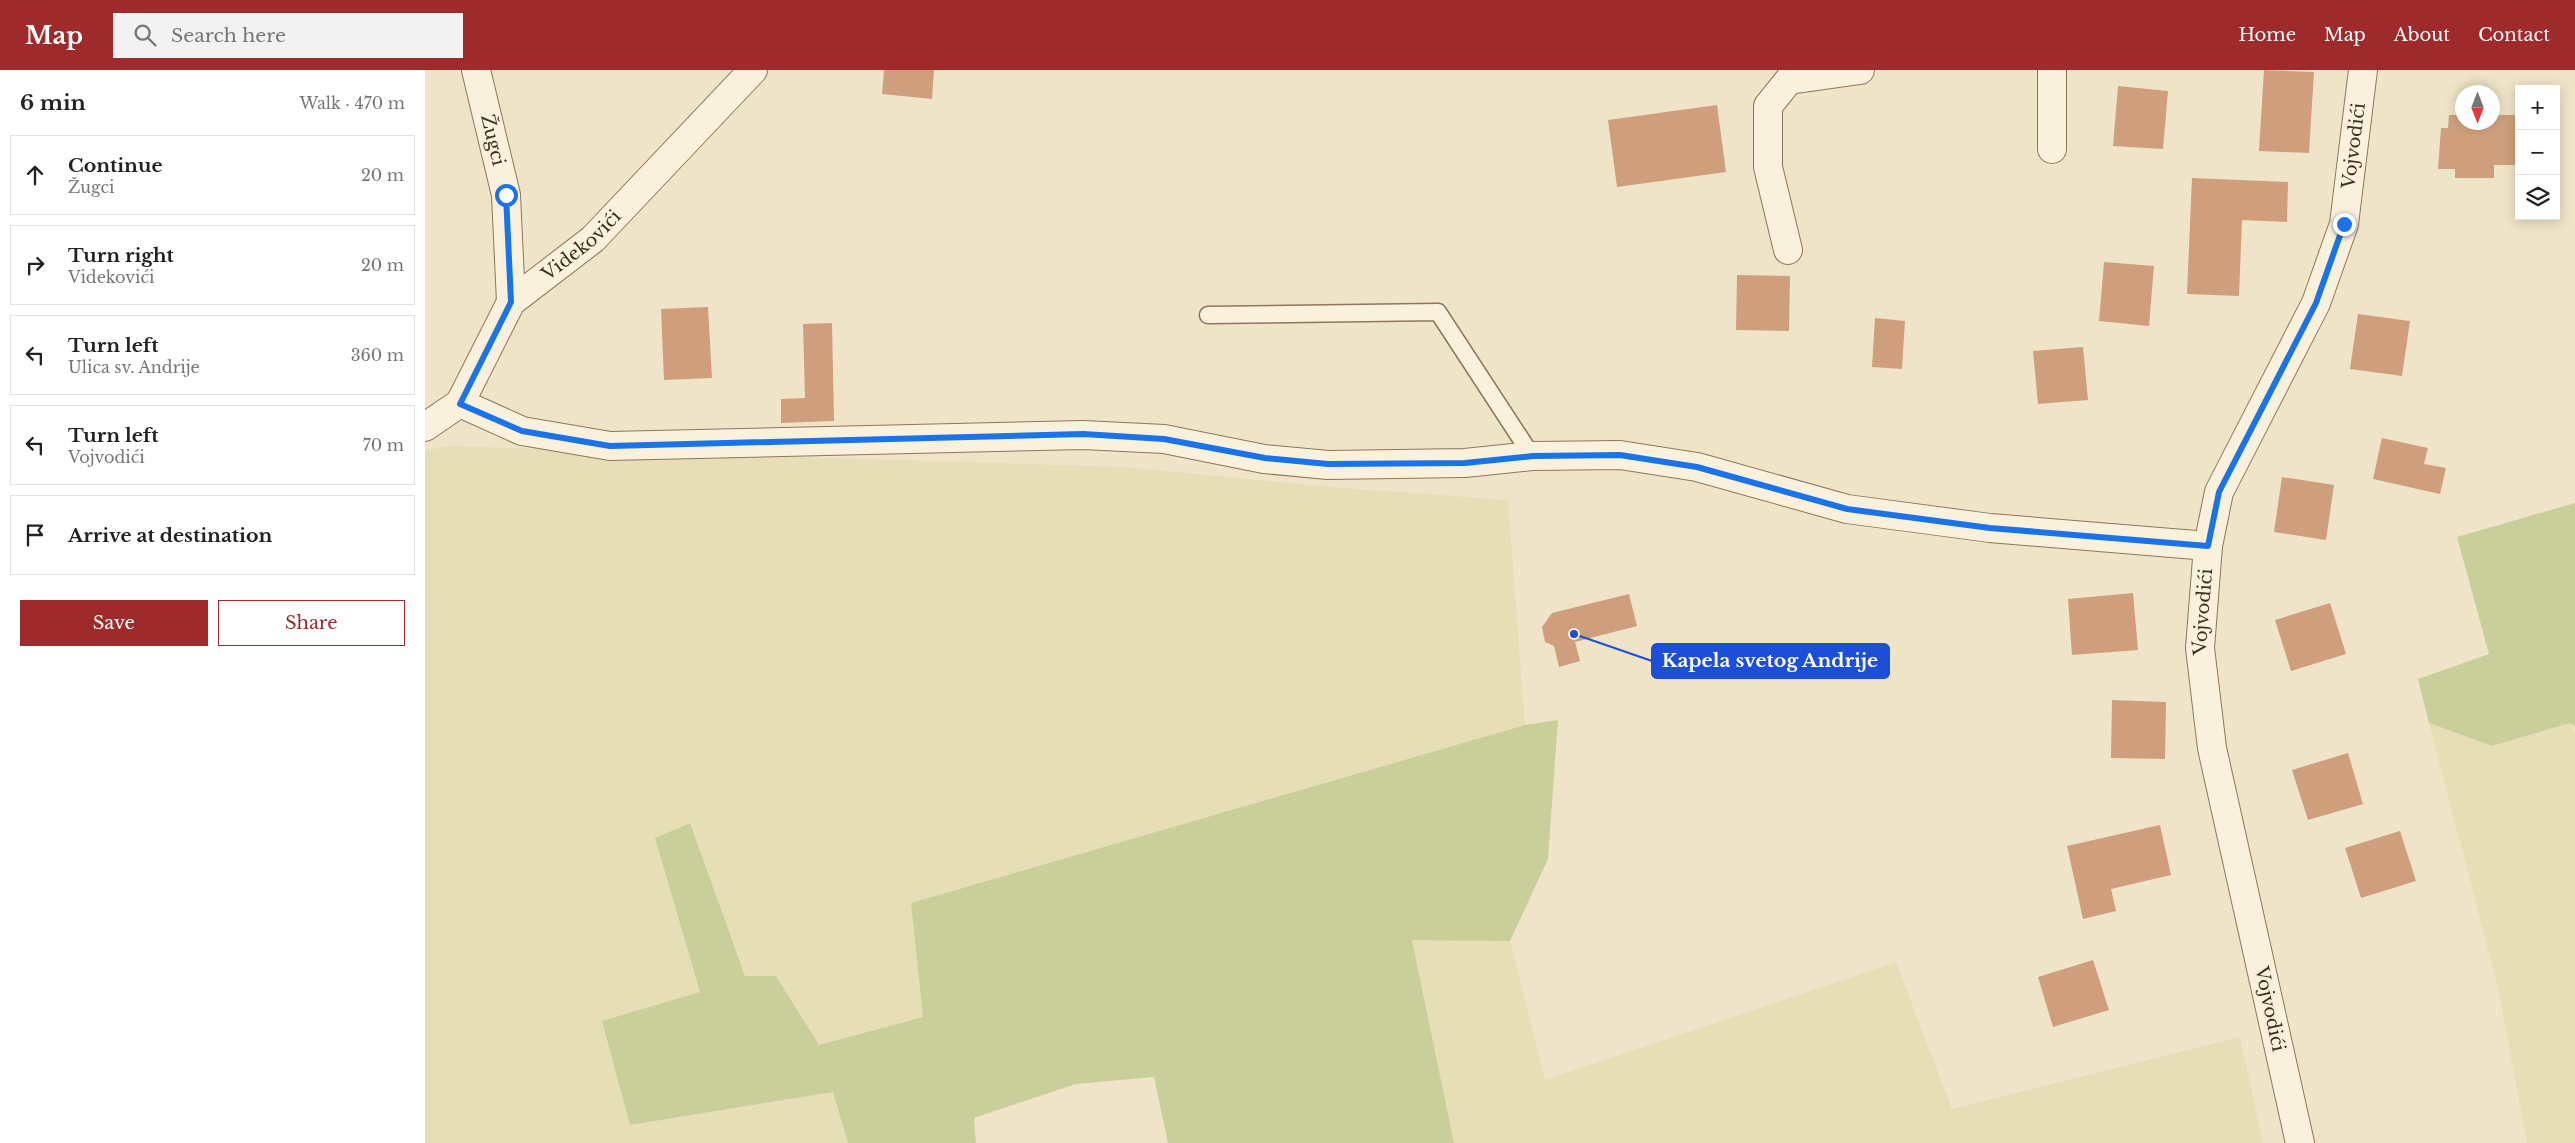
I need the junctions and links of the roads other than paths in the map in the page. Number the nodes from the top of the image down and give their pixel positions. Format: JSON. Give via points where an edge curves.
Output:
{"nodes":[{"id":1,"x":476,"y":70,"type":"edge"},
{"id":2,"x":753,"y":70,"type":"edge"},
{"id":3,"x":1861,"y":70,"type":"edge"},
{"id":4,"x":2052,"y":70,"type":"edge"},
{"id":5,"x":2363,"y":70,"type":"edge"},
{"id":6,"x":2053,"y":150,"type":"dead end"},
{"id":7,"x":1788,"y":250,"type":"dead end"},
{"id":8,"x":511,"y":302,"type":"junction"},
{"id":9,"x":1208,"y":315,"type":"dead end"},
{"id":10,"x":460,"y":404,"type":"junction"},
{"id":11,"x":425,"y":427,"type":"edge"},
{"id":12,"x":1533,"y":456,"type":"junction"},
{"id":13,"x":2208,"y":546,"type":"junction"},
{"id":14,"x":2299,"y":1143,"type":"edge"}],
"edges":[{"from":1,"to":8,"type":"street","name":"Žugci","via":[[506,195]]},
{"from":2,"to":8,"type":"street","name":"Videkovići","via":[[593,239]]},
{"from":3,"to":7,"type":"street","via":[[1789,80],[1768,106],[1769,167]]},
{"from":4,"to":6,"type":"street"},
{"from":5,"to":13,"type":"street","name":"Vojvodići","via":[[2344,224],[2316,303],[2219,492]]},
{"from":8,"to":10,"type":"street","name":"Videkovići"},
{"from":9,"to":12,"type":"lane","via":[[1438,312]]},
{"from":10,"to":11,"type":"street"},
{"from":10,"to":12,"type":"street","via":[[522,431],[610,446],[1083,434],[1164,439],[1265,458],[1328,464],[1465,463]]},
{"from":12,"to":13,"type":"street","via":[[1620,455],[1697,467],[1847,509],[1990,528]]},
{"from":13,"to":14,"type":"street","name":"Vojvodići","via":[[2200,648],[2212,748]]}]}
